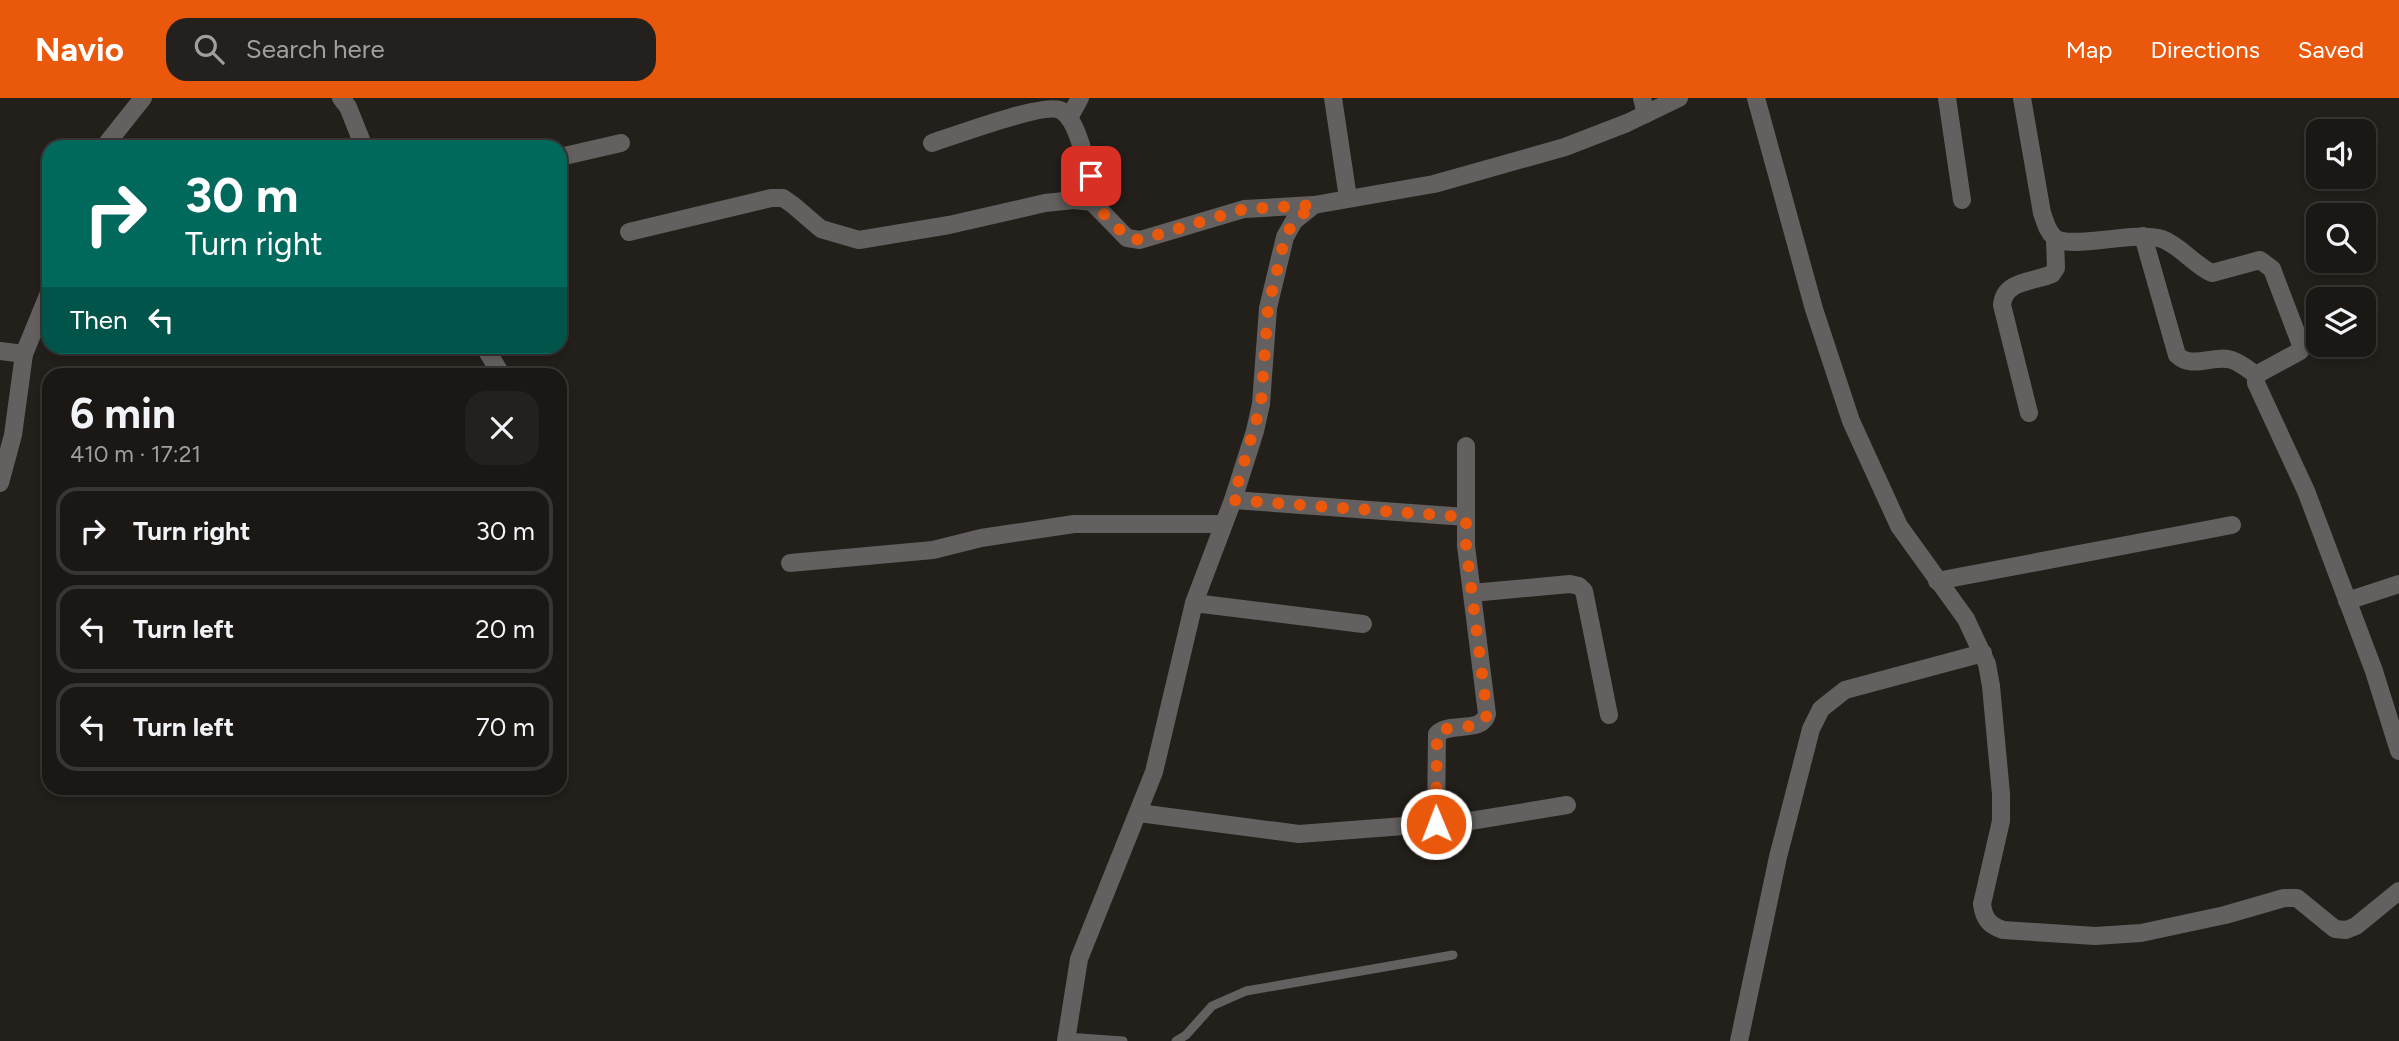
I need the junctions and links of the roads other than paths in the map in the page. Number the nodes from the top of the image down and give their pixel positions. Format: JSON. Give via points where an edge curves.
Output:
{"nodes":[{"id":1,"x":143,"y":98,"type":"edge"},
{"id":2,"x":341,"y":98,"type":"edge"},
{"id":3,"x":1080,"y":98,"type":"edge"},
{"id":4,"x":1333,"y":98,"type":"edge"},
{"id":5,"x":1679,"y":98,"type":"edge"},
{"id":6,"x":1756,"y":98,"type":"edge"},
{"id":7,"x":1947,"y":98,"type":"edge"},
{"id":8,"x":2022,"y":98,"type":"edge"},
{"id":9,"x":1644,"y":106,"type":"edge"},
{"id":10,"x":1069,"y":118,"type":"junction"},
{"id":11,"x":110,"y":140,"type":"edge"},
{"id":12,"x":361,"y":140,"type":"edge"},
{"id":13,"x":932,"y":143,"type":"dead end"},
{"id":14,"x":621,"y":144,"type":"dead end"},
{"id":15,"x":567,"y":156,"type":"edge"},
{"id":16,"x":1348,"y":198,"type":"junction"},
{"id":17,"x":1962,"y":201,"type":"dead end"},
{"id":18,"x":1092,"y":202,"type":"junction"},
{"id":19,"x":1314,"y":205,"type":"junction"},
{"id":20,"x":629,"y":232,"type":"dead end"},
{"id":21,"x":2143,"y":236,"type":"junction"},
{"id":22,"x":2055,"y":239,"type":"junction"},
{"id":23,"x":42,"y":310,"type":"edge"},
{"id":24,"x":0,"y":351,"type":"edge"},
{"id":25,"x":24,"y":354,"type":"junction"},
{"id":26,"x":2256,"y":375,"type":"junction"},
{"id":27,"x":2029,"y":413,"type":"dead end"},
{"id":28,"x":1466,"y":446,"type":"dead end"},
{"id":29,"x":0,"y":482,"type":"edge"},
{"id":30,"x":1233,"y":500,"type":"junction"},
{"id":31,"x":1466,"y":517,"type":"junction"},
{"id":32,"x":1223,"y":524,"type":"junction"},
{"id":33,"x":2232,"y":525,"type":"dead end"},
{"id":34,"x":790,"y":563,"type":"dead end"},
{"id":35,"x":1937,"y":580,"type":"junction"},
{"id":36,"x":2399,"y":584,"type":"edge"},
{"id":37,"x":1472,"y":593,"type":"junction"},
{"id":38,"x":2347,"y":601,"type":"junction"},
{"id":39,"x":1194,"y":603,"type":"junction"},
{"id":40,"x":1363,"y":624,"type":"dead end"},
{"id":41,"x":1983,"y":653,"type":"junction"},
{"id":42,"x":1609,"y":715,"type":"dead end"},
{"id":43,"x":2399,"y":751,"type":"edge"},
{"id":44,"x":1567,"y":806,"type":"dead end"},
{"id":45,"x":1139,"y":813,"type":"junction"},
{"id":46,"x":1436,"y":824,"type":"junction"},
{"id":47,"x":2399,"y":891,"type":"edge"},
{"id":48,"x":1453,"y":955,"type":"dead end"},
{"id":49,"x":1066,"y":1039,"type":"edge"},
{"id":50,"x":1123,"y":1041,"type":"edge"},
{"id":51,"x":1176,"y":1041,"type":"edge"},
{"id":52,"x":1739,"y":1041,"type":"edge"}],
"edges":[{"from":1,"to":11,"type":"street"},
{"from":2,"to":12,"type":"street"},
{"from":3,"to":10,"type":"street"},
{"from":4,"to":16,"type":"street"},
{"from":5,"to":9,"type":"street"},
{"from":6,"to":35,"type":"street","via":[[1814,309],[1851,421],[1899,526]]},
{"from":7,"to":17,"type":"street"},
{"from":8,"to":22,"type":"street","via":[[2042,213]]},
{"from":9,"to":16,"type":"street","via":[[1565,147],[1462,178]]},
{"from":10,"to":13,"type":"street","via":[[1061,109],[1051,107]]},
{"from":10,"to":18,"type":"street","via":[[1091,176]]},
{"from":14,"to":15,"type":"street"},
{"from":16,"to":19,"type":"street"},
{"from":18,"to":19,"type":"street","via":[[1128,238],[1140,240],[1244,209]]},
{"from":18,"to":20,"type":"street","via":[[1045,203],[859,240],[821,229],[783,198],[771,198]]},
{"from":19,"to":30,"type":"street","via":[[1294,221],[1285,237],[1268,308],[1261,404]]},
{"from":21,"to":22,"type":"street","via":[[2066,243]]},
{"from":21,"to":26,"type":"street","via":[[2177,355],[2190,362],[2231,360]]},
{"from":21,"to":26,"type":"street","via":[[2164,240],[2212,273],[2260,260],[2272,269],[2301,345],[2291,358]]},
{"from":22,"to":27,"type":"street","via":[[2052,274],[2021,283],[2003,296]]},
{"from":23,"to":25,"type":"street"},
{"from":24,"to":25,"type":"street"},
{"from":25,"to":29,"type":"street","via":[[13,435]]},
{"from":26,"to":38,"type":"street"},
{"from":28,"to":31,"type":"street"},
{"from":30,"to":31,"type":"street"},
{"from":30,"to":32,"type":"street"},
{"from":31,"to":37,"type":"street"},
{"from":32,"to":34,"type":"street","via":[[1074,524],[933,550]]},
{"from":32,"to":39,"type":"street"},
{"from":33,"to":35,"type":"street"},
{"from":35,"to":41,"type":"street","via":[[1966,619]]},
{"from":36,"to":38,"type":"street"},
{"from":37,"to":42,"type":"street","via":[[1579,586],[1584,591]]},
{"from":37,"to":46,"type":"street","via":[[1487,714],[1479,725],[1451,726],[1437,734]]},
{"from":38,"to":43,"type":"street"},
{"from":39,"to":40,"type":"street"},
{"from":39,"to":45,"type":"street","via":[[1154,772]]},
{"from":41,"to":47,"type":"street","via":[[1992,686],[2001,794],[2001,821],[1982,904],[1990,925],[2003,930],[2095,936],[2141,933],[2297,898],[2335,929],[2346,930]]},
{"from":41,"to":52,"type":"street","via":[[1844,690],[1821,709],[1811,729],[1778,857]]},
{"from":44,"to":46,"type":"street"},
{"from":45,"to":46,"type":"street","via":[[1299,834]]},
{"from":45,"to":49,"type":"street","via":[[1079,959]]},
{"from":48,"to":51,"type":"lane","via":[[1246,991],[1212,1006]]},
{"from":49,"to":50,"type":"lane"}]}
